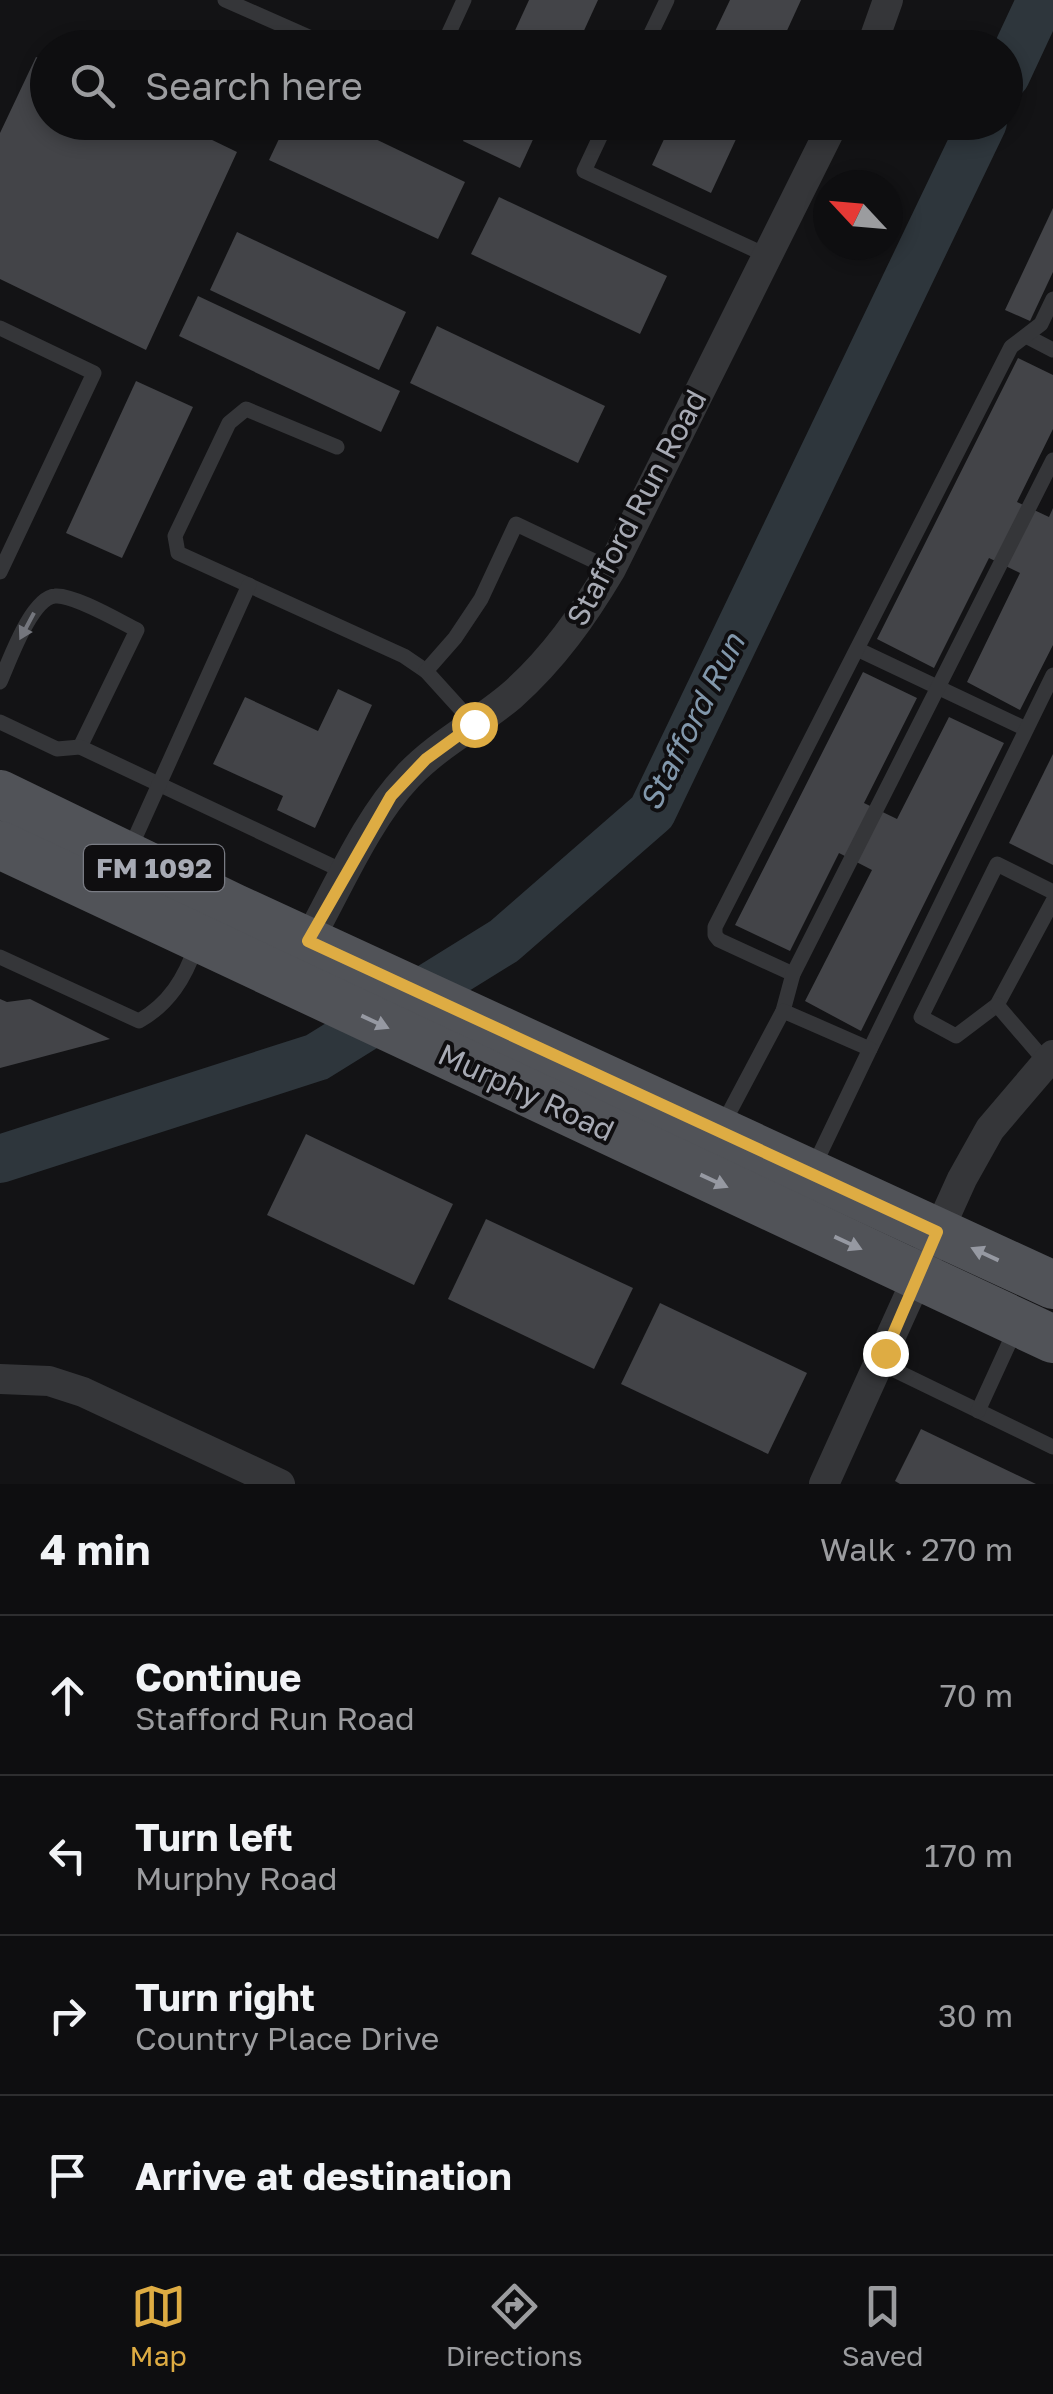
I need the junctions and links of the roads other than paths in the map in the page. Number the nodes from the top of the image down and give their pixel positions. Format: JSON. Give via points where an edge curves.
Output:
{"nodes":[{"id":1,"x":225,"y":0,"type":"edge"},
{"id":2,"x":464,"y":0,"type":"edge"},
{"id":3,"x":667,"y":0,"type":"edge"},
{"id":4,"x":888,"y":0,"type":"edge"},
{"id":5,"x":293,"y":30,"type":"edge"},
{"id":6,"x":450,"y":30,"type":"edge"},
{"id":7,"x":653,"y":30,"type":"edge"},
{"id":8,"x":877,"y":30,"type":"edge"},
{"id":9,"x":599,"y":140,"type":"edge"},
{"id":10,"x":825,"y":140,"type":"edge"},
{"id":11,"x":768,"y":256,"type":"junction"},
{"id":12,"x":1053,"y":300,"type":"edge"},
{"id":13,"x":0,"y":328,"type":"edge"},
{"id":14,"x":1028,"y":337,"type":"junction"},
{"id":15,"x":1053,"y":350,"type":"edge"},
{"id":16,"x":337,"y":447,"type":"dead end"},
{"id":17,"x":1053,"y":460,"type":"edge"},
{"id":18,"x":611,"y":569,"type":"junction"},
{"id":19,"x":0,"y":572,"type":"edge"},
{"id":20,"x":249,"y":585,"type":"junction"},
{"id":21,"x":859,"y":650,"type":"junction"},
{"id":22,"x":426,"y":671,"type":"junction"},
{"id":23,"x":1053,"y":675,"type":"edge"},
{"id":24,"x":0,"y":682,"type":"edge"},
{"id":25,"x":938,"y":686,"type":"junction"},
{"id":26,"x":0,"y":722,"type":"edge"},
{"id":27,"x":474,"y":724,"type":"junction"},
{"id":28,"x":1026,"y":729,"type":"junction"},
{"id":29,"x":80,"y":748,"type":"junction"},
{"id":30,"x":159,"y":786,"type":"junction"},
{"id":31,"x":0,"y":794,"type":"edge"},
{"id":32,"x":0,"y":820,"type":"edge"},
{"id":33,"x":0,"y":845,"type":"edge"},
{"id":34,"x":101,"y":860,"type":"junction"},
{"id":35,"x":346,"y":873,"type":"junction"},
{"id":36,"x":1053,"y":892,"type":"edge"},
{"id":37,"x":1053,"y":901,"type":"edge"},
{"id":38,"x":198,"y":940,"type":"junction"},
{"id":39,"x":0,"y":957,"type":"edge"},
{"id":40,"x":298,"y":961,"type":"junction"},
{"id":41,"x":794,"y":974,"type":"junction"},
{"id":42,"x":998,"y":1005,"type":"junction"},
{"id":43,"x":783,"y":1011,"type":"junction"},
{"id":44,"x":870,"y":1049,"type":"junction"},
{"id":45,"x":1050,"y":1058,"type":"edge"},
{"id":46,"x":530,"y":1096,"type":"junction"},
{"id":47,"x":731,"y":1135,"type":"junction"},
{"id":48,"x":810,"y":1172,"type":"junction"},
{"id":49,"x":937,"y":1232,"type":"junction"},
{"id":50,"x":918,"y":1276,"type":"junction"},
{"id":51,"x":1053,"y":1286,"type":"edge"},
{"id":52,"x":1036,"y":1331,"type":"edge"},
{"id":53,"x":880,"y":1363,"type":"junction"},
{"id":54,"x":0,"y":1379,"type":"edge"},
{"id":55,"x":978,"y":1411,"type":"junction"},
{"id":56,"x":1053,"y":1447,"type":"edge"},
{"id":57,"x":280,"y":1484,"type":"edge"},
{"id":58,"x":824,"y":1484,"type":"edge"}],
"edges":[{"from":1,"to":5,"type":"lane"},
{"from":2,"to":6,"type":"lane"},
{"from":3,"to":7,"type":"lane"},
{"from":4,"to":8,"type":"street"},
{"from":9,"to":11,"type":"lane","via":[[584,171]]},
{"from":10,"to":11,"type":"street","name":"Stafford Run Road"},
{"from":11,"to":18,"type":"street","name":"Stafford Run Road"},
{"from":12,"to":14,"type":"lane"},
{"from":13,"to":19,"type":"lane","via":[[94,373]]},
{"from":14,"to":15,"type":"lane"},
{"from":14,"to":21,"type":"lane","via":[[1012,347]]},
{"from":16,"to":20,"type":"lane","via":[[246,409],[228,423],[175,536],[178,552]]},
{"from":17,"to":25,"type":"lane"},
{"from":18,"to":22,"type":"lane","via":[[516,524],[482,600]]},
{"from":18,"to":27,"type":"street","name":"Stafford Run Road","via":[[545,664]]},
{"from":20,"to":22,"type":"lane"},
{"from":20,"to":30,"type":"lane"},
{"from":21,"to":25,"type":"lane"},
{"from":21,"to":41,"type":"lane","via":[[716,927],[720,940]]},
{"from":22,"to":27,"type":"lane"},
{"from":23,"to":28,"type":"lane"},
{"from":29,"to":24,"type":"lane","one_way":true,"via":[[137,630],[55,596],[41,602]]},
{"from":25,"to":28,"type":"lane"},
{"from":25,"to":41,"type":"lane"},
{"from":26,"to":29,"type":"lane","via":[[58,749]]},
{"from":27,"to":35,"type":"street","name":"Stafford Run Road","via":[[408,776]]},
{"from":28,"to":44,"type":"lane"},
{"from":29,"to":30,"type":"lane"},
{"from":30,"to":34,"type":"lane"},
{"from":30,"to":35,"type":"lane"},
{"from":31,"to":34,"type":"main road","name":"Murphy Road","number":"FM 1092"},
{"from":32,"to":34,"type":"main road"},
{"from":33,"to":34,"type":"main road","name":"Murphy Road","number":"FM 1092"},
{"from":34,"to":38,"type":"main road","name":"Murphy Road","number":"FM 1092"},
{"from":34,"to":40,"type":"main road","via":[[136,885]]},
{"from":35,"to":40,"type":"street","name":"Stafford Run Road"},
{"from":36,"to":42,"type":"lane","via":[[997,864],[921,1017],[956,1036]]},
{"from":37,"to":42,"type":"lane"},
{"from":38,"to":39,"type":"lane","via":[[187,973],[159,1010],[138,1021]]},
{"from":38,"to":40,"type":"main road","name":"Murphy Road","number":"FM 1092"},
{"from":40,"to":46,"type":"main road","name":"Murphy Road","number":"FM 1092","one_way":true},
{"from":40,"to":47,"type":"main road","name":"Murphy Road","number":"FM 1092","via":[[557,1055]]},
{"from":41,"to":43,"type":"lane"},
{"from":42,"to":45,"type":"lane"},
{"from":43,"to":44,"type":"lane"},
{"from":43,"to":47,"type":"lane"},
{"from":44,"to":48,"type":"lane"},
{"from":45,"to":49,"type":"street","via":[[990,1129]]},
{"from":46,"to":47,"type":"main road","via":[[581,1090],[694,1141]]},
{"from":46,"to":50,"type":"main road","name":"Murphy Road","number":"FM 1092","one_way":true},
{"from":47,"to":48,"type":"main road","name":"Murphy Road","number":"FM 1092"},
{"from":48,"to":49,"type":"main road","name":"Murphy Road","number":"FM 1092"},
{"from":49,"to":50,"type":"street"},
{"from":51,"to":49,"type":"main road","name":"Murphy Road","number":"FM 1092","one_way":true},
{"from":50,"to":52,"type":"main road","name":"Murphy Road","number":"FM 1092"},
{"from":50,"to":53,"type":"street"},
{"from":52,"to":55,"type":"lane"},
{"from":53,"to":55,"type":"lane"},
{"from":53,"to":58,"type":"street"},
{"from":54,"to":57,"type":"street","via":[[49,1380],[83,1392]]},
{"from":55,"to":56,"type":"lane"}]}
